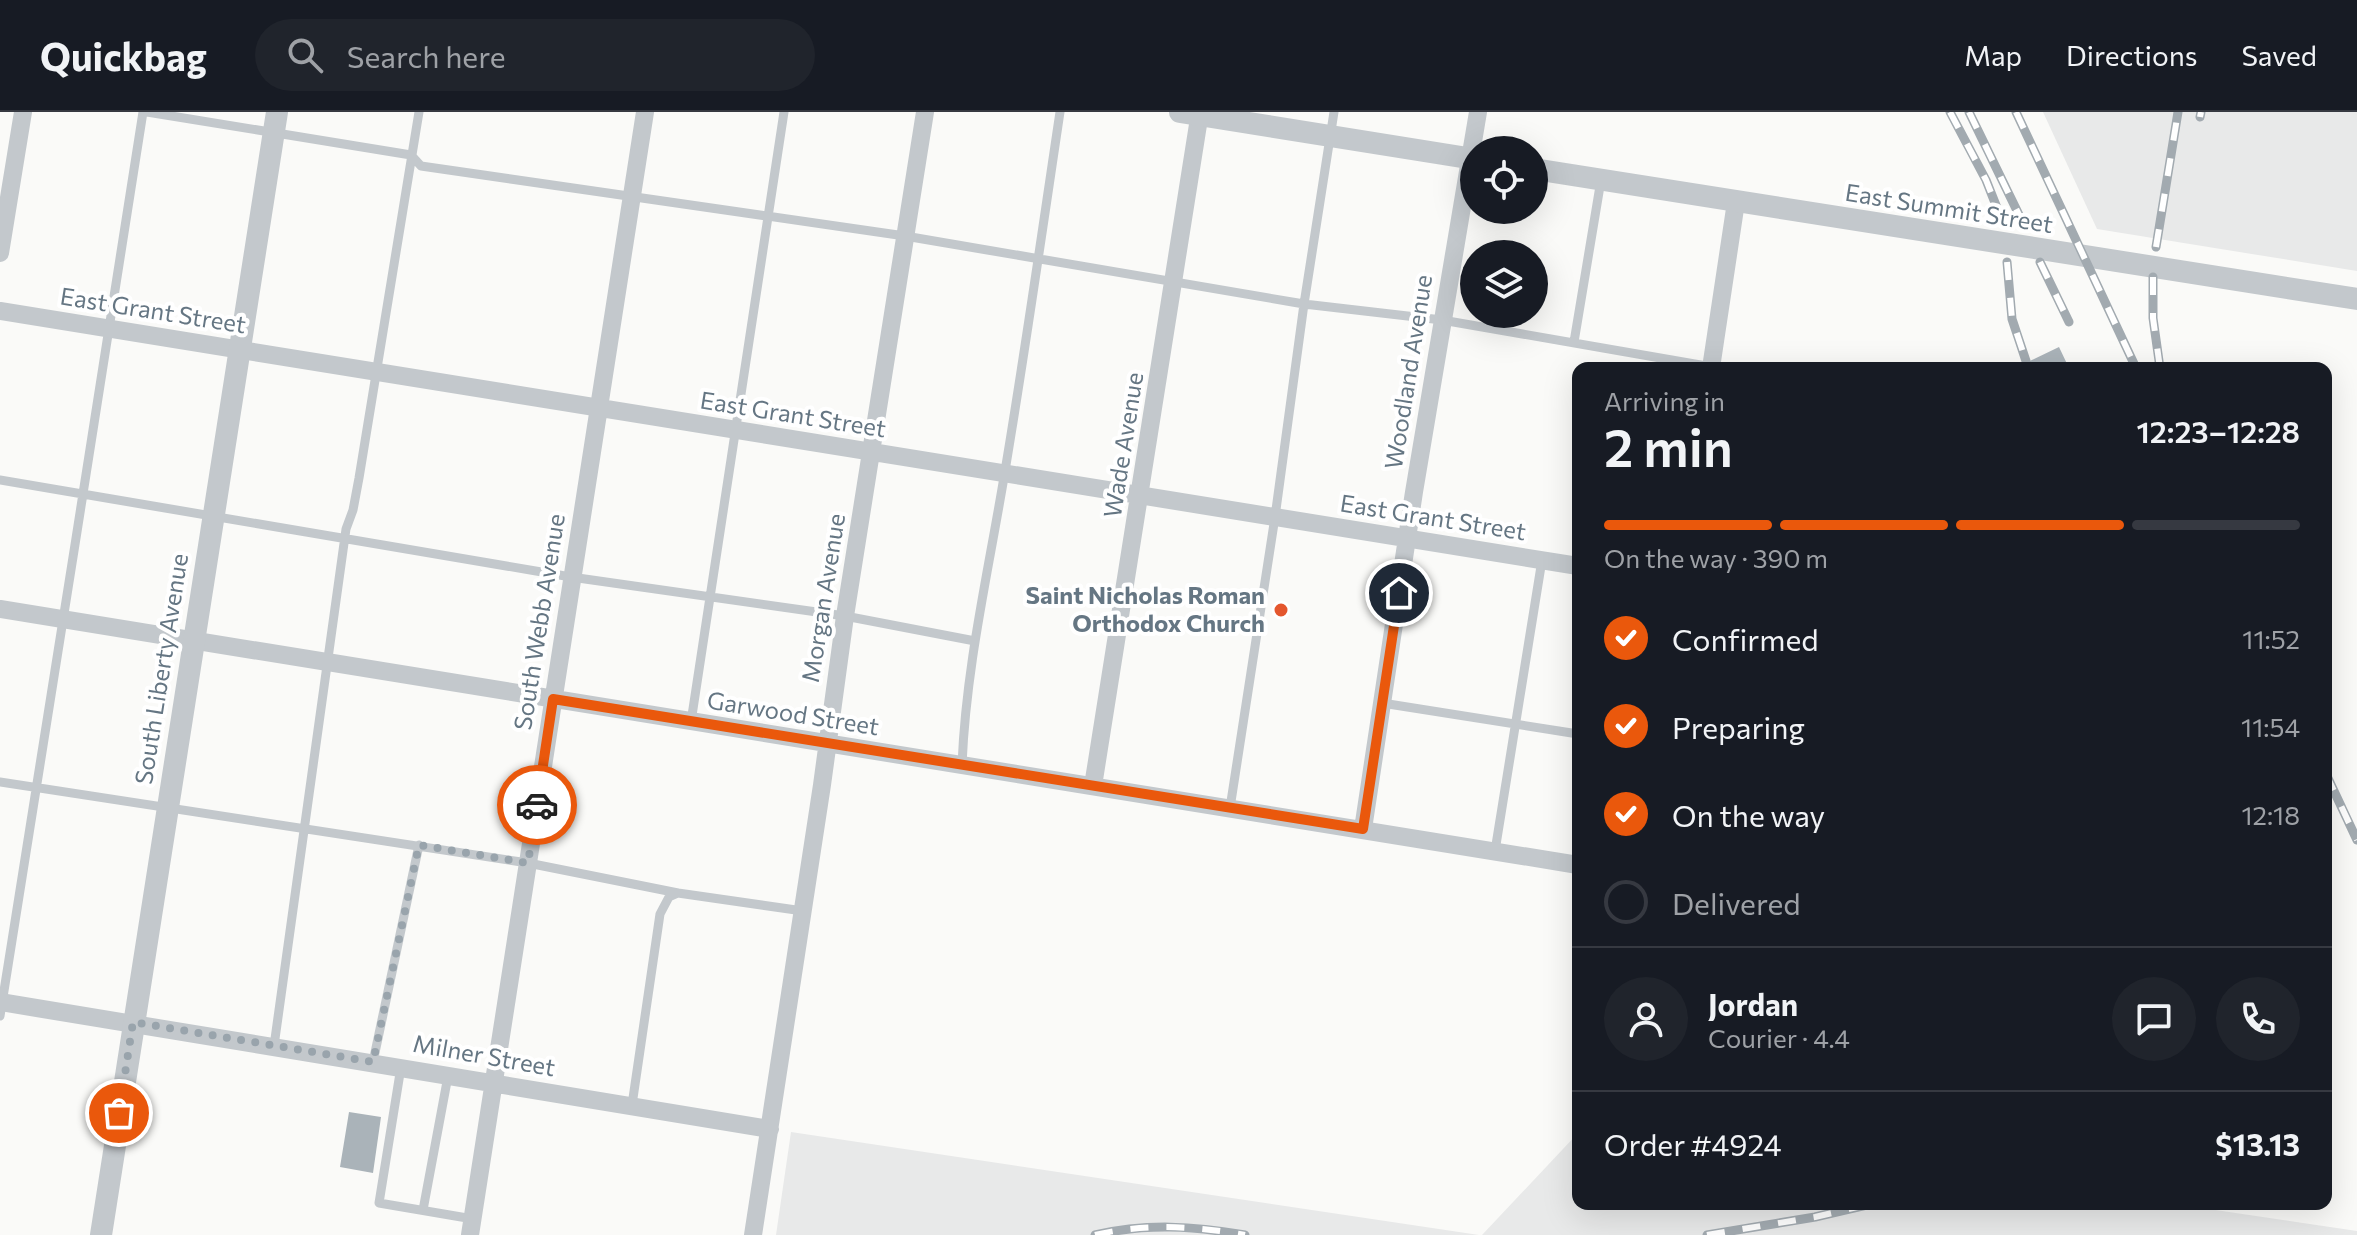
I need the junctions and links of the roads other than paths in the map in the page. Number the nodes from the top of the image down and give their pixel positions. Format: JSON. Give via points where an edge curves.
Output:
{"nodes":[{"id":1,"x":23,"y":112,"type":"edge"},
{"id":2,"x":145,"y":112,"type":"edge"},
{"id":3,"x":419,"y":112,"type":"edge"},
{"id":4,"x":645,"y":112,"type":"edge"},
{"id":5,"x":784,"y":112,"type":"edge"},
{"id":6,"x":925,"y":112,"type":"edge"},
{"id":7,"x":1060,"y":112,"type":"edge"},
{"id":8,"x":1334,"y":112,"type":"edge"},
{"id":9,"x":1478,"y":112,"type":"edge"},
{"id":10,"x":1193,"y":113,"type":"edge"},
{"id":11,"x":275,"y":122,"type":"edge"},
{"id":12,"x":1330,"y":136,"type":"junction"},
{"id":13,"x":1475,"y":136,"type":"edge"},
{"id":14,"x":411,"y":155,"type":"junction"},
{"id":15,"x":1460,"y":157,"type":"edge"},
{"id":16,"x":1548,"y":171,"type":"edge"},
{"id":17,"x":1601,"y":180,"type":"junction"},
{"id":18,"x":632,"y":195,"type":"junction"},
{"id":19,"x":1736,"y":202,"type":"junction"},
{"id":20,"x":767,"y":215,"type":"junction"},
{"id":21,"x":1460,"y":223,"type":"edge"},
{"id":22,"x":905,"y":236,"type":"junction"},
{"id":23,"x":0,"y":253,"type":"edge"},
{"id":24,"x":1038,"y":258,"type":"junction"},
{"id":25,"x":1173,"y":280,"type":"junction"},
{"id":26,"x":2357,"y":299,"type":"edge"},
{"id":27,"x":1304,"y":304,"type":"junction"},
{"id":28,"x":0,"y":311,"type":"edge"},
{"id":29,"x":1442,"y":320,"type":"junction"},
{"id":30,"x":110,"y":329,"type":"junction"},
{"id":31,"x":1574,"y":342,"type":"junction"},
{"id":32,"x":239,"y":349,"type":"junction"},
{"id":33,"x":1684,"y":362,"type":"edge"},
{"id":34,"x":1713,"y":362,"type":"edge"},
{"id":35,"x":376,"y":372,"type":"junction"},
{"id":36,"x":597,"y":408,"type":"junction"},
{"id":37,"x":736,"y":431,"type":"junction"},
{"id":38,"x":872,"y":452,"type":"junction"},
{"id":39,"x":1005,"y":474,"type":"junction"},
{"id":40,"x":0,"y":480,"type":"edge"},
{"id":41,"x":82,"y":494,"type":"junction"},
{"id":42,"x":1140,"y":495,"type":"junction"},
{"id":43,"x":213,"y":517,"type":"junction"},
{"id":44,"x":1275,"y":517,"type":"junction"},
{"id":45,"x":345,"y":537,"type":"junction"},
{"id":46,"x":1407,"y":538,"type":"junction"},
{"id":47,"x":1542,"y":560,"type":"junction"},
{"id":48,"x":1572,"y":565,"type":"edge"},
{"id":49,"x":571,"y":577,"type":"junction"},
{"id":50,"x":712,"y":597,"type":"junction"},
{"id":51,"x":0,"y":609,"type":"edge"},
{"id":52,"x":845,"y":616,"type":"junction"},
{"id":53,"x":62,"y":619,"type":"junction"},
{"id":54,"x":193,"y":641,"type":"junction"},
{"id":55,"x":975,"y":641,"type":"junction"},
{"id":56,"x":329,"y":663,"type":"junction"},
{"id":57,"x":553,"y":699,"type":"junction"},
{"id":58,"x":1382,"y":703,"type":"junction"},
{"id":59,"x":691,"y":722,"type":"junction"},
{"id":60,"x":1516,"y":724,"type":"junction"},
{"id":61,"x":1572,"y":733,"type":"edge"},
{"id":62,"x":827,"y":743,"type":"junction"},
{"id":63,"x":962,"y":765,"type":"junction"},
{"id":64,"x":0,"y":782,"type":"edge"},
{"id":65,"x":1093,"y":786,"type":"junction"},
{"id":66,"x":34,"y":787,"type":"junction"},
{"id":67,"x":166,"y":805,"type":"junction"},
{"id":68,"x":1230,"y":808,"type":"junction"},
{"id":69,"x":305,"y":827,"type":"junction"},
{"id":70,"x":1363,"y":829,"type":"junction"},
{"id":71,"x":419,"y":845,"type":"junction"},
{"id":72,"x":1495,"y":851,"type":"junction"},
{"id":73,"x":528,"y":863,"type":"junction"},
{"id":74,"x":1572,"y":864,"type":"edge"},
{"id":75,"x":678,"y":893,"type":"junction"},
{"id":76,"x":803,"y":911,"type":"junction"},
{"id":77,"x":1,"y":1007,"type":"edge"},
{"id":78,"x":133,"y":1022,"type":"junction"},
{"id":79,"x":274,"y":1046,"type":"junction"},
{"id":80,"x":373,"y":1062,"type":"junction"},
{"id":81,"x":401,"y":1067,"type":"junction"},
{"id":82,"x":448,"y":1075,"type":"junction"},
{"id":83,"x":495,"y":1082,"type":"junction"},
{"id":84,"x":632,"y":1105,"type":"junction"},
{"id":85,"x":770,"y":1129,"type":"junction"},
{"id":86,"x":423,"y":1210,"type":"junction"},
{"id":87,"x":472,"y":1227,"type":"edge"},
{"id":88,"x":101,"y":1235,"type":"edge"},
{"id":89,"x":753,"y":1235,"type":"edge"}],
"edges":[{"from":1,"to":23,"type":"street"},
{"from":2,"to":11,"type":"lane"},
{"from":2,"to":30,"type":"lane"},
{"from":3,"to":14,"type":"lane"},
{"from":4,"to":18,"type":"street","name":"South Webb Avenue"},
{"from":5,"to":20,"type":"lane"},
{"from":6,"to":22,"type":"street","name":"Morgan Avenue"},
{"from":7,"to":24,"type":"lane"},
{"from":8,"to":12,"type":"lane"},
{"from":9,"to":13,"type":"street","name":"Woodland Avenue"},
{"from":10,"to":12,"type":"street"},
{"from":10,"to":25,"type":"street","name":"Wade Avenue"},
{"from":11,"to":14,"type":"lane"},
{"from":11,"to":32,"type":"street","name":"South Liberty Avenue"},
{"from":12,"to":15,"type":"street"},
{"from":12,"to":27,"type":"lane"},
{"from":14,"to":18,"type":"lane","via":[[421,166]]},
{"from":14,"to":35,"type":"lane"},
{"from":16,"to":17,"type":"street","name":"East Summit Street"},
{"from":17,"to":19,"type":"street","name":"East Summit Street"},
{"from":17,"to":31,"type":"lane"},
{"from":18,"to":20,"type":"lane"},
{"from":18,"to":36,"type":"street","name":"South Webb Avenue"},
{"from":19,"to":26,"type":"street","name":"East Summit Street"},
{"from":19,"to":34,"type":"street"},
{"from":20,"to":22,"type":"lane"},
{"from":20,"to":37,"type":"lane"},
{"from":21,"to":29,"type":"street","name":"Woodland Avenue"},
{"from":22,"to":24,"type":"lane"},
{"from":22,"to":38,"type":"street","name":"Morgan Avenue"},
{"from":24,"to":25,"type":"lane"},
{"from":24,"to":39,"type":"lane"},
{"from":25,"to":27,"type":"lane"},
{"from":25,"to":42,"type":"street","name":"Wade Avenue"},
{"from":27,"to":29,"type":"lane"},
{"from":27,"to":44,"type":"lane"},
{"from":28,"to":30,"type":"street","name":"East Grant Street"},
{"from":29,"to":31,"type":"lane"},
{"from":29,"to":46,"type":"street","name":"Woodland Avenue"},
{"from":30,"to":32,"type":"street","name":"East Grant Street"},
{"from":30,"to":41,"type":"lane"},
{"from":31,"to":33,"type":"lane"},
{"from":32,"to":35,"type":"street","name":"East Grant Street"},
{"from":32,"to":43,"type":"street","name":"South Liberty Avenue"},
{"from":35,"to":36,"type":"street","name":"East Grant Street"},
{"from":35,"to":45,"type":"lane"},
{"from":36,"to":37,"type":"street","name":"East Grant Street"},
{"from":36,"to":49,"type":"street","name":"South Webb Avenue"},
{"from":37,"to":38,"type":"street","name":"East Grant Street"},
{"from":37,"to":50,"type":"lane"},
{"from":38,"to":39,"type":"street","name":"East Grant Street"},
{"from":38,"to":52,"type":"street","name":"Morgan Avenue"},
{"from":39,"to":42,"type":"street","name":"East Grant Street"},
{"from":39,"to":55,"type":"lane"},
{"from":40,"to":41,"type":"lane"},
{"from":41,"to":43,"type":"lane"},
{"from":41,"to":53,"type":"lane"},
{"from":42,"to":44,"type":"street","name":"East Grant Street"},
{"from":42,"to":65,"type":"street","name":"Wade Avenue"},
{"from":43,"to":45,"type":"lane"},
{"from":43,"to":54,"type":"street","name":"South Liberty Avenue"},
{"from":44,"to":46,"type":"street","name":"East Grant Street"},
{"from":44,"to":68,"type":"lane"},
{"from":45,"to":49,"type":"lane"},
{"from":45,"to":56,"type":"lane"},
{"from":46,"to":47,"type":"street","name":"East Grant Street"},
{"from":46,"to":58,"type":"street","name":"Woodland Avenue"},
{"from":47,"to":48,"type":"street","name":"East Grant Street"},
{"from":47,"to":60,"type":"lane"},
{"from":49,"to":50,"type":"lane"},
{"from":49,"to":57,"type":"street","name":"South Webb Avenue"},
{"from":50,"to":52,"type":"lane"},
{"from":50,"to":59,"type":"lane"},
{"from":51,"to":53,"type":"street","name":"Garwood Street"},
{"from":52,"to":55,"type":"lane"},
{"from":52,"to":62,"type":"street","name":"Morgan Avenue"},
{"from":53,"to":54,"type":"street","name":"Garwood Street"},
{"from":53,"to":66,"type":"lane"},
{"from":54,"to":56,"type":"street","name":"Garwood Street"},
{"from":54,"to":67,"type":"street","name":"South Liberty Avenue"},
{"from":55,"to":63,"type":"lane"},
{"from":56,"to":57,"type":"street","name":"Garwood Street"},
{"from":56,"to":69,"type":"lane"},
{"from":57,"to":59,"type":"street","name":"Garwood Street"},
{"from":57,"to":73,"type":"street","name":"South Webb Avenue"},
{"from":58,"to":60,"type":"lane"},
{"from":58,"to":70,"type":"street","name":"Woodland Avenue"},
{"from":59,"to":62,"type":"street","name":"Garwood Street"},
{"from":60,"to":61,"type":"lane"},
{"from":60,"to":72,"type":"lane"},
{"from":62,"to":63,"type":"street","name":"Garwood Street"},
{"from":62,"to":76,"type":"street","name":"Morgan Avenue"},
{"from":63,"to":65,"type":"street","name":"Garwood Street"},
{"from":64,"to":66,"type":"lane"},
{"from":65,"to":68,"type":"street","name":"Garwood Street"},
{"from":66,"to":67,"type":"lane"},
{"from":66,"to":77,"type":"lane"},
{"from":67,"to":69,"type":"lane"},
{"from":67,"to":78,"type":"street","name":"South Liberty Avenue"},
{"from":68,"to":70,"type":"street","name":"Garwood Street"},
{"from":69,"to":71,"type":"lane"},
{"from":69,"to":79,"type":"lane"},
{"from":70,"to":72,"type":"street","name":"Garwood Street"},
{"from":71,"to":73,"type":"lane"},
{"from":71,"to":80,"type":"lane"},
{"from":72,"to":74,"type":"street","name":"Garwood Street"},
{"from":73,"to":75,"type":"lane"},
{"from":73,"to":83,"type":"street","name":"South Webb Avenue"},
{"from":75,"to":76,"type":"lane"},
{"from":75,"to":84,"type":"lane","via":[[669,897],[660,914]]},
{"from":76,"to":85,"type":"street","name":"Morgan Avenue"},
{"from":77,"to":78,"type":"street","name":"Milner Street"},
{"from":78,"to":79,"type":"street","name":"Milner Street"},
{"from":78,"to":88,"type":"street","name":"South Liberty Avenue"},
{"from":79,"to":80,"type":"street","name":"Milner Street"},
{"from":80,"to":81,"type":"street","name":"Milner Street"},
{"from":81,"to":82,"type":"street","name":"Milner Street"},
{"from":81,"to":86,"type":"lane","via":[[379,1203]]},
{"from":82,"to":83,"type":"street","name":"Milner Street"},
{"from":82,"to":86,"type":"lane"},
{"from":83,"to":84,"type":"street","name":"Milner Street"},
{"from":83,"to":87,"type":"street","name":"South Webb Avenue"},
{"from":84,"to":85,"type":"street","name":"Milner Street"},
{"from":85,"to":89,"type":"street","name":"Morgan Avenue"},
{"from":86,"to":87,"type":"lane"}]}
